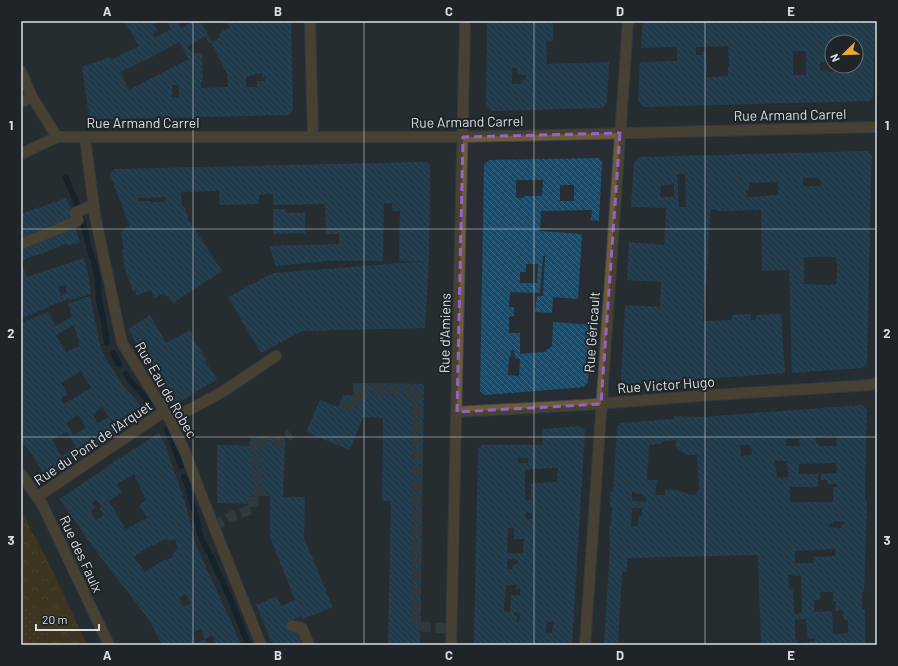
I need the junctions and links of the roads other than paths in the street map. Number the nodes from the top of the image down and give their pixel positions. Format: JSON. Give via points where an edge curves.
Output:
{"nodes":[{"id":1,"x":310,"y":21,"type":"edge"},
{"id":2,"x":466,"y":21,"type":"edge"},
{"id":3,"x":628,"y":21,"type":"edge"},
{"id":4,"x":21,"y":71,"type":"edge"},
{"id":5,"x":32,"y":97,"type":"junction"},
{"id":6,"x":21,"y":102,"type":"edge"},
{"id":7,"x":877,"y":127,"type":"edge"},
{"id":8,"x":620,"y":133,"type":"junction"},
{"id":9,"x":57,"y":137,"type":"junction"},
{"id":10,"x":85,"y":137,"type":"junction"},
{"id":11,"x":312,"y":137,"type":"junction"},
{"id":12,"x":463,"y":137,"type":"junction"},
{"id":13,"x":21,"y":154,"type":"edge"},
{"id":14,"x":94,"y":205,"type":"junction"},
{"id":15,"x":21,"y":244,"type":"edge"},
{"id":16,"x":276,"y":356,"type":"dead end"},
{"id":17,"x":877,"y":383,"type":"edge"},
{"id":18,"x":601,"y":404,"type":"junction"},
{"id":19,"x":457,"y":412,"type":"junction"},
{"id":20,"x":167,"y":415,"type":"junction"},
{"id":21,"x":21,"y":474,"type":"edge"},
{"id":22,"x":37,"y":498,"type":"junction"},
{"id":23,"x":292,"y":626,"type":"dead end"},
{"id":24,"x":109,"y":645,"type":"edge"},
{"id":25,"x":261,"y":645,"type":"edge"},
{"id":26,"x":309,"y":645,"type":"edge"},
{"id":27,"x":451,"y":645,"type":"edge"},
{"id":28,"x":585,"y":645,"type":"edge"}],
"edges":[{"from":1,"to":11,"type":"street"},
{"from":2,"to":12,"type":"street","name":"Rue d'Amiens"},
{"from":3,"to":8,"type":"street","name":"Rue Géricault"},
{"from":4,"to":5,"type":"street"},
{"from":5,"to":6,"type":"street"},
{"from":5,"to":9,"type":"street"},
{"from":7,"to":8,"type":"street","name":"Rue Armand Carrel"},
{"from":8,"to":12,"type":"street","name":"Rue Armand Carrel"},
{"from":8,"to":18,"type":"street","name":"Rue Géricault"},
{"from":9,"to":10,"type":"street","name":"Rue Armand Carrel"},
{"from":9,"to":13,"type":"street"},
{"from":10,"to":11,"type":"street","name":"Rue Armand Carrel"},
{"from":10,"to":14,"type":"street","name":"Rue Eau de Robec"},
{"from":11,"to":12,"type":"street","name":"Rue Armand Carrel"},
{"from":12,"to":19,"type":"street","name":"Rue d'Amiens"},
{"from":14,"to":15,"type":"street","via":[[75,213],[78,220],[75,222]]},
{"from":14,"to":20,"type":"street","name":"Rue Eau de Robec","via":[[122,342]]},
{"from":16,"to":20,"type":"street","name":"Rue du Pont de l'Arquet","via":[[224,391]]},
{"from":17,"to":18,"type":"street","name":"Rue Victor Hugo"},
{"from":18,"to":19,"type":"street","name":"Rue Victor Hugo"},
{"from":18,"to":28,"type":"street","name":"Rue Géricault"},
{"from":19,"to":27,"type":"street","name":"Rue d'Amiens"},
{"from":20,"to":22,"type":"street","name":"Rue du Pont de l'Arquet"},
{"from":20,"to":25,"type":"street","name":"Rue Eau de Robec","via":[[186,454]]},
{"from":21,"to":22,"type":"street","name":"Rue des Faulx"},
{"from":22,"to":24,"type":"street","name":"Rue des Faulx"},
{"from":23,"to":26,"type":"street","via":[[302,628]]}]}
